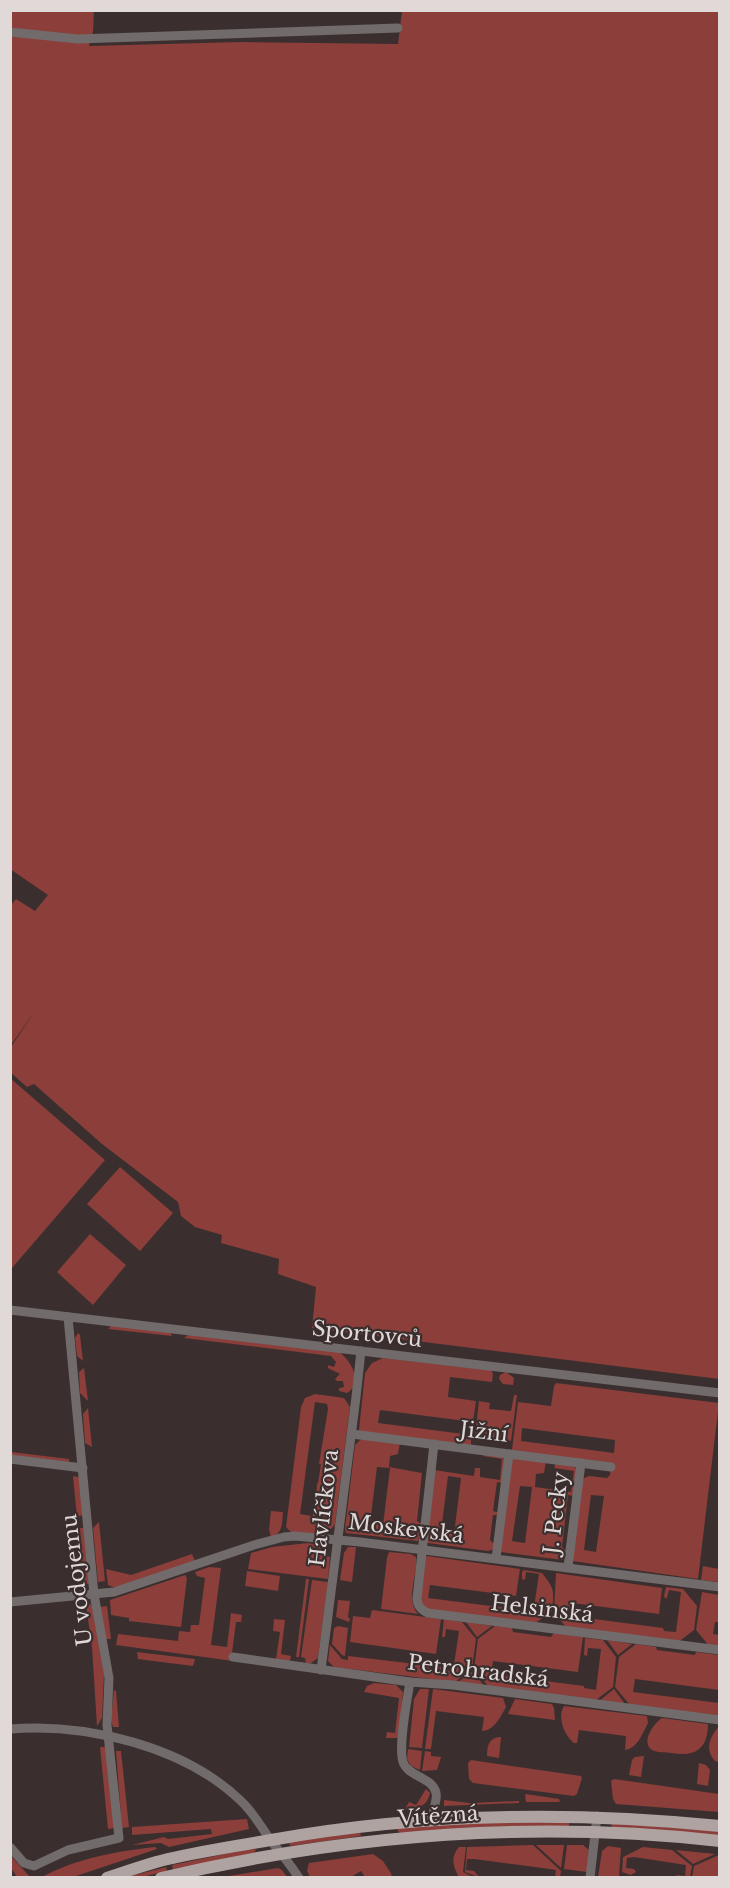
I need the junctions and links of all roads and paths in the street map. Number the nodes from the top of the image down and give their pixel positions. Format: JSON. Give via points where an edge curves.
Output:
{"nodes":[{"id":1,"x":398,"y":28,"type":"dead end"},
{"id":2,"x":10,"y":32,"type":"edge"},
{"id":3,"x":10,"y":1310,"type":"edge"},
{"id":4,"x":68,"y":1317,"type":"junction"},
{"id":5,"x":361,"y":1351,"type":"junction"},
{"id":6,"x":720,"y":1393,"type":"edge"},
{"id":7,"x":352,"y":1434,"type":"junction"},
{"id":8,"x":434,"y":1444,"type":"junction"},
{"id":9,"x":509,"y":1454,"type":"junction"},
{"id":10,"x":10,"y":1459,"type":"edge"},
{"id":11,"x":581,"y":1463,"type":"junction"},
{"id":12,"x":611,"y":1467,"type":"dead end"},
{"id":13,"x":83,"y":1468,"type":"junction"},
{"id":14,"x":338,"y":1539,"type":"junction"},
{"id":15,"x":422,"y":1550,"type":"junction"},
{"id":16,"x":496,"y":1558,"type":"junction"},
{"id":17,"x":567,"y":1567,"type":"junction"},
{"id":18,"x":720,"y":1587,"type":"edge"},
{"id":19,"x":94,"y":1594,"type":"junction"},
{"id":20,"x":10,"y":1602,"type":"edge"},
{"id":21,"x":720,"y":1650,"type":"edge"},
{"id":22,"x":234,"y":1657,"type":"dead end"},
{"id":23,"x":321,"y":1670,"type":"junction"},
{"id":24,"x":410,"y":1682,"type":"junction"},
{"id":25,"x":720,"y":1720,"type":"edge"},
{"id":26,"x":10,"y":1730,"type":"edge"},
{"id":27,"x":109,"y":1736,"type":"junction"},
{"id":28,"x":597,"y":1816,"type":"junction"},
{"id":29,"x":433,"y":1820,"type":"junction"},
{"id":30,"x":720,"y":1826,"type":"edge"},
{"id":31,"x":596,"y":1832,"type":"junction"},
{"id":32,"x":271,"y":1840,"type":"junction"},
{"id":33,"x":720,"y":1841,"type":"edge"},
{"id":34,"x":10,"y":1847,"type":"edge"},
{"id":35,"x":283,"y":1853,"type":"junction"},
{"id":36,"x":107,"y":1878,"type":"edge"},
{"id":37,"x":161,"y":1878,"type":"edge"},
{"id":38,"x":298,"y":1878,"type":"edge"},
{"id":39,"x":590,"y":1878,"type":"edge"}],
"edges":[{"from":1,"to":2,"type":"street","via":[[78,39]]},
{"from":3,"to":4,"type":"street","name":"Sportovců"},
{"from":4,"to":5,"type":"street","name":"Sportovců"},
{"from":4,"to":13,"type":"street","name":"U vodojemu"},
{"from":5,"to":6,"type":"street","name":"Sportovců"},
{"from":5,"to":7,"type":"street","name":"Havlíčkova"},
{"from":7,"to":8,"type":"street","name":"Jižní"},
{"from":7,"to":14,"type":"street","name":"Havlíčkova"},
{"from":8,"to":9,"type":"street","name":"Jižní"},
{"from":8,"to":15,"type":"street"},
{"from":9,"to":11,"type":"street","name":"Jižní"},
{"from":9,"to":16,"type":"street"},
{"from":10,"to":13,"type":"street"},
{"from":11,"to":12,"type":"street","name":"Jižní"},
{"from":11,"to":17,"type":"street","name":"J. Pecky"},
{"from":13,"to":19,"type":"street","name":"U vodojemu"},
{"from":14,"to":15,"type":"street","name":"Moskevská"},
{"from":14,"to":19,"type":"street","name":"Moskevská","via":[[284,1537],[114,1592]]},
{"from":14,"to":23,"type":"street","name":"Havlíčkova"},
{"from":15,"to":16,"type":"street","name":"Moskevská"},
{"from":15,"to":21,"type":"street","name":"Helsinská","via":[[417,1598],[425,1612]]},
{"from":16,"to":17,"type":"street","name":"Moskevská"},
{"from":17,"to":18,"type":"street","name":"Moskevská"},
{"from":19,"to":20,"type":"street","name":"Moskevská"},
{"from":19,"to":27,"type":"street","name":"U vodojemu","via":[[108,1671]]},
{"from":22,"to":23,"type":"street","name":"Petrohradská"},
{"from":23,"to":24,"type":"street","name":"Petrohradská"},
{"from":24,"to":25,"type":"street","name":"Petrohradská"},
{"from":24,"to":29,"type":"street","name":"Vítězná","via":[[402,1760],[408,1770],[434,1787]]},
{"from":26,"to":27,"type":"street","via":[[59,1728]]},
{"from":27,"to":32,"type":"street","via":[[155,1751],[210,1777],[248,1807]]},
{"from":27,"to":34,"type":"street","name":"U vodojemu","via":[[119,1838],[68,1850],[36,1866],[24,1863]]},
{"from":28,"to":29,"type":"main road","name":"Vítězná"},
{"from":28,"to":30,"type":"main road","name":"Vítězná"},
{"from":28,"to":31,"type":"street"},
{"from":29,"to":32,"type":"main road","name":"Vítězná"},
{"from":31,"to":33,"type":"main road","name":"Vítězná"},
{"from":31,"to":35,"type":"main road","name":"Vítězná","via":[[432,1835]]},
{"from":31,"to":39,"type":"street"},
{"from":32,"to":35,"type":"street"},
{"from":32,"to":36,"type":"main road","name":"Vítězná","via":[[168,1859]]},
{"from":35,"to":37,"type":"main road","name":"Vítězná"},
{"from":35,"to":38,"type":"street"}]}
